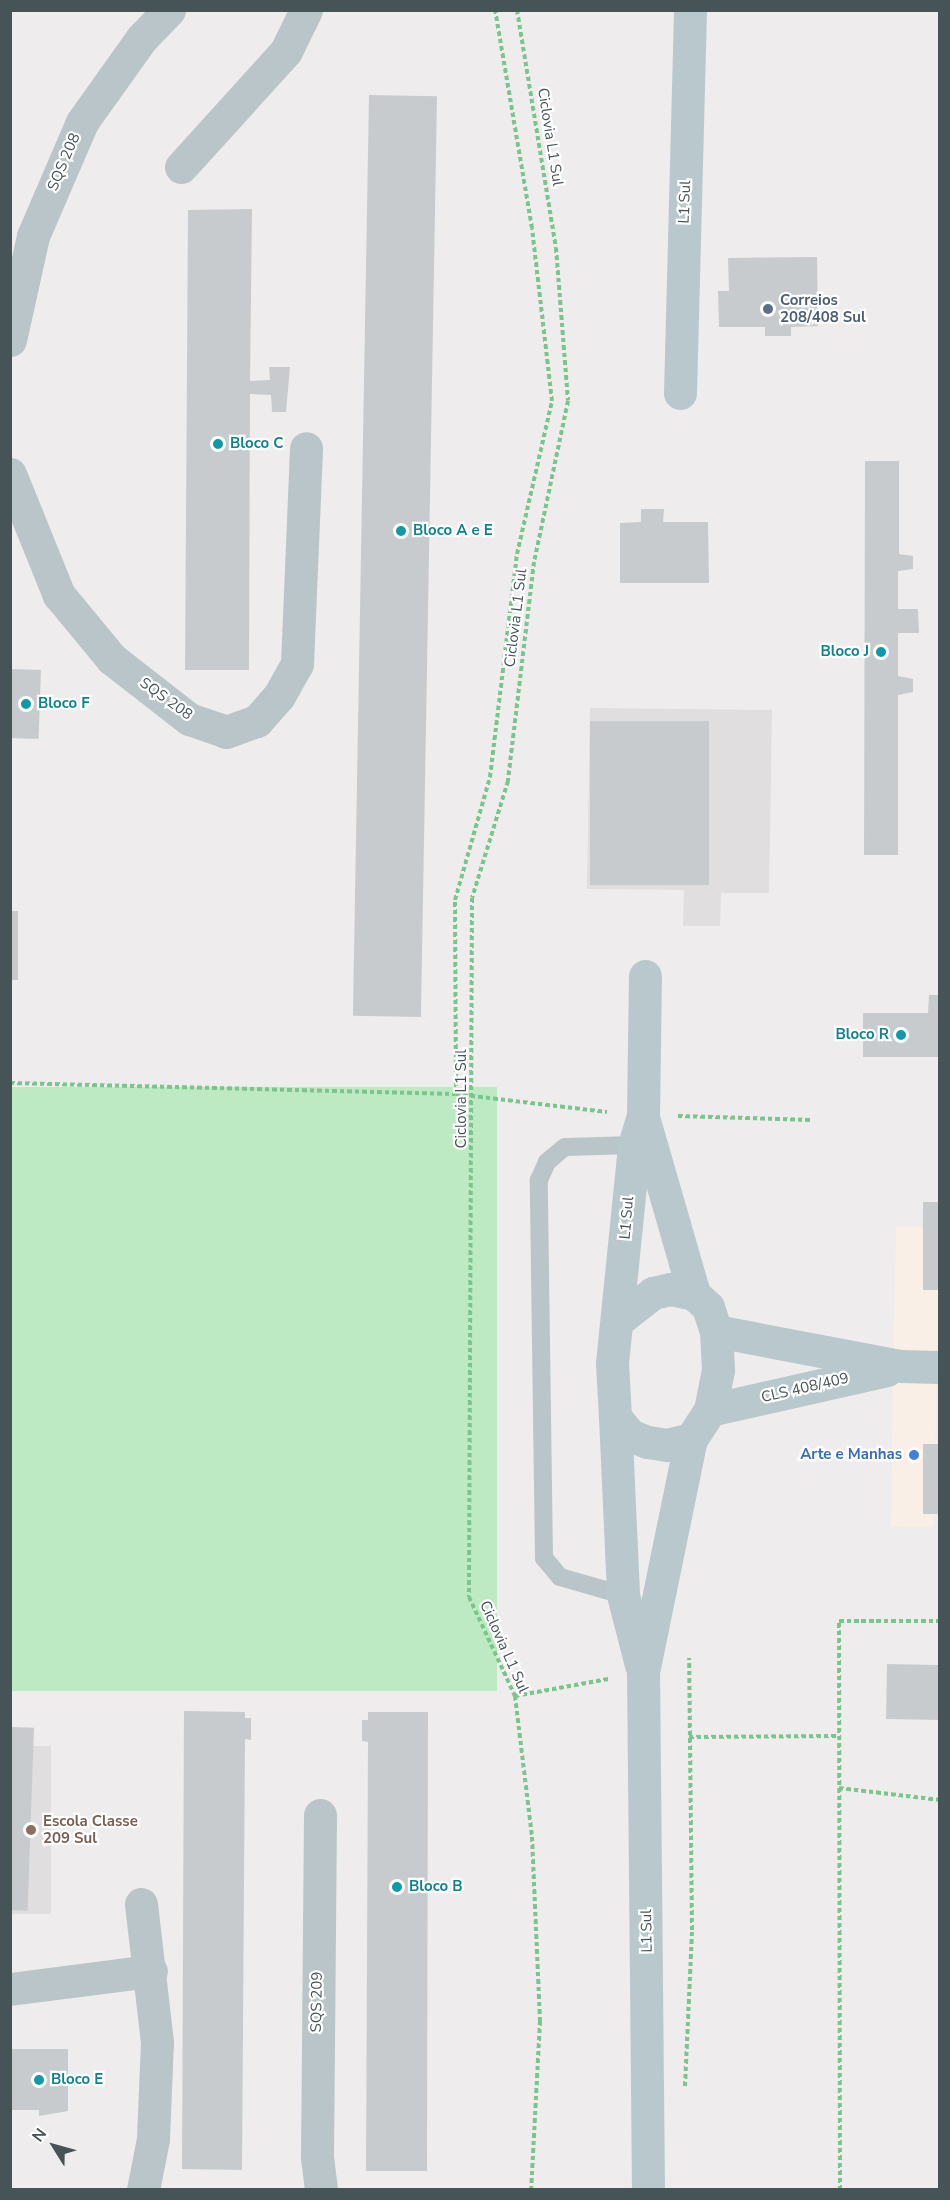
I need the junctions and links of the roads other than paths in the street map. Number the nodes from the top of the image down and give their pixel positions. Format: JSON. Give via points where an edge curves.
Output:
{"nodes":[{"id":1,"x":169,"y":10,"type":"edge"},
{"id":2,"x":306,"y":10,"type":"edge"},
{"id":3,"x":690,"y":10,"type":"edge"},
{"id":4,"x":181,"y":166,"type":"dead end"},
{"id":5,"x":10,"y":340,"type":"edge"},
{"id":6,"x":680,"y":393,"type":"dead end"},
{"id":7,"x":306,"y":448,"type":"dead end"},
{"id":8,"x":10,"y":474,"type":"edge"},
{"id":9,"x":645,"y":976,"type":"dead end"},
{"id":10,"x":638,"y":1130,"type":"junction"},
{"id":11,"x":694,"y":1294,"type":"junction"},
{"id":12,"x":617,"y":1321,"type":"junction"},
{"id":13,"x":716,"y":1331,"type":"junction"},
{"id":14,"x":900,"y":1366,"type":"junction"},
{"id":15,"x":939,"y":1367,"type":"edge"},
{"id":16,"x":710,"y":1410,"type":"junction"},
{"id":17,"x":615,"y":1417,"type":"junction"},
{"id":18,"x":691,"y":1439,"type":"junction"},
{"id":19,"x":623,"y":1594,"type":"junction"},
{"id":20,"x":643,"y":1672,"type":"junction"},
{"id":21,"x":320,"y":1815,"type":"dead end"},
{"id":22,"x":141,"y":1904,"type":"dead end"},
{"id":23,"x":152,"y":1971,"type":"junction"},
{"id":24,"x":10,"y":1989,"type":"edge"},
{"id":25,"x":143,"y":2190,"type":"edge"},
{"id":26,"x":321,"y":2190,"type":"edge"},
{"id":27,"x":648,"y":2190,"type":"edge"}],
"edges":[{"from":1,"to":5,"type":"street","name":"SQS 208","via":[[142,38],[82,122],[33,236]]},
{"from":2,"to":4,"type":"street","via":[[286,51]]},
{"from":3,"to":6,"type":"street","name":"L1 Sul"},
{"from":7,"to":8,"type":"street","name":"SQS 208","via":[[297,664],[279,696],[257,722],[225,732],[189,719],[112,659],[59,596]]},
{"from":9,"to":10,"type":"street","name":"L1 Sul"},
{"from":10,"to":11,"type":"street","name":"L1 Sul"},
{"from":10,"to":12,"type":"street","name":"L1 Sul"},
{"from":10,"to":19,"type":"lane","via":[[565,1147],[548,1162],[539,1180],[544,1558],[560,1577]]},
{"from":11,"to":12,"type":"street","via":[[671,1289],[652,1293]]},
{"from":11,"to":13,"type":"street","via":[[708,1307]]},
{"from":12,"to":17,"type":"street","via":[[612,1363]]},
{"from":13,"to":14,"type":"street","name":"CLS 408/409"},
{"from":13,"to":16,"type":"street","via":[[718,1370]]},
{"from":14,"to":15,"type":"street","name":"CLS 408/409"},
{"from":14,"to":16,"type":"street","name":"CLS 408/409"},
{"from":16,"to":18,"type":"street"},
{"from":17,"to":18,"type":"street","via":[[630,1435],[647,1442],[667,1445]]},
{"from":17,"to":19,"type":"street","name":"L1 Sul"},
{"from":18,"to":20,"type":"street","name":"L1 Sul"},
{"from":19,"to":20,"type":"street","name":"L1 Sul"},
{"from":20,"to":27,"type":"street","name":"L1 Sul"},
{"from":21,"to":26,"type":"street","name":"SQS 209","via":[[316,2157]]},
{"from":22,"to":23,"type":"street"},
{"from":23,"to":24,"type":"street"},
{"from":23,"to":25,"type":"street","via":[[157,2042],[153,2139]]}]}
